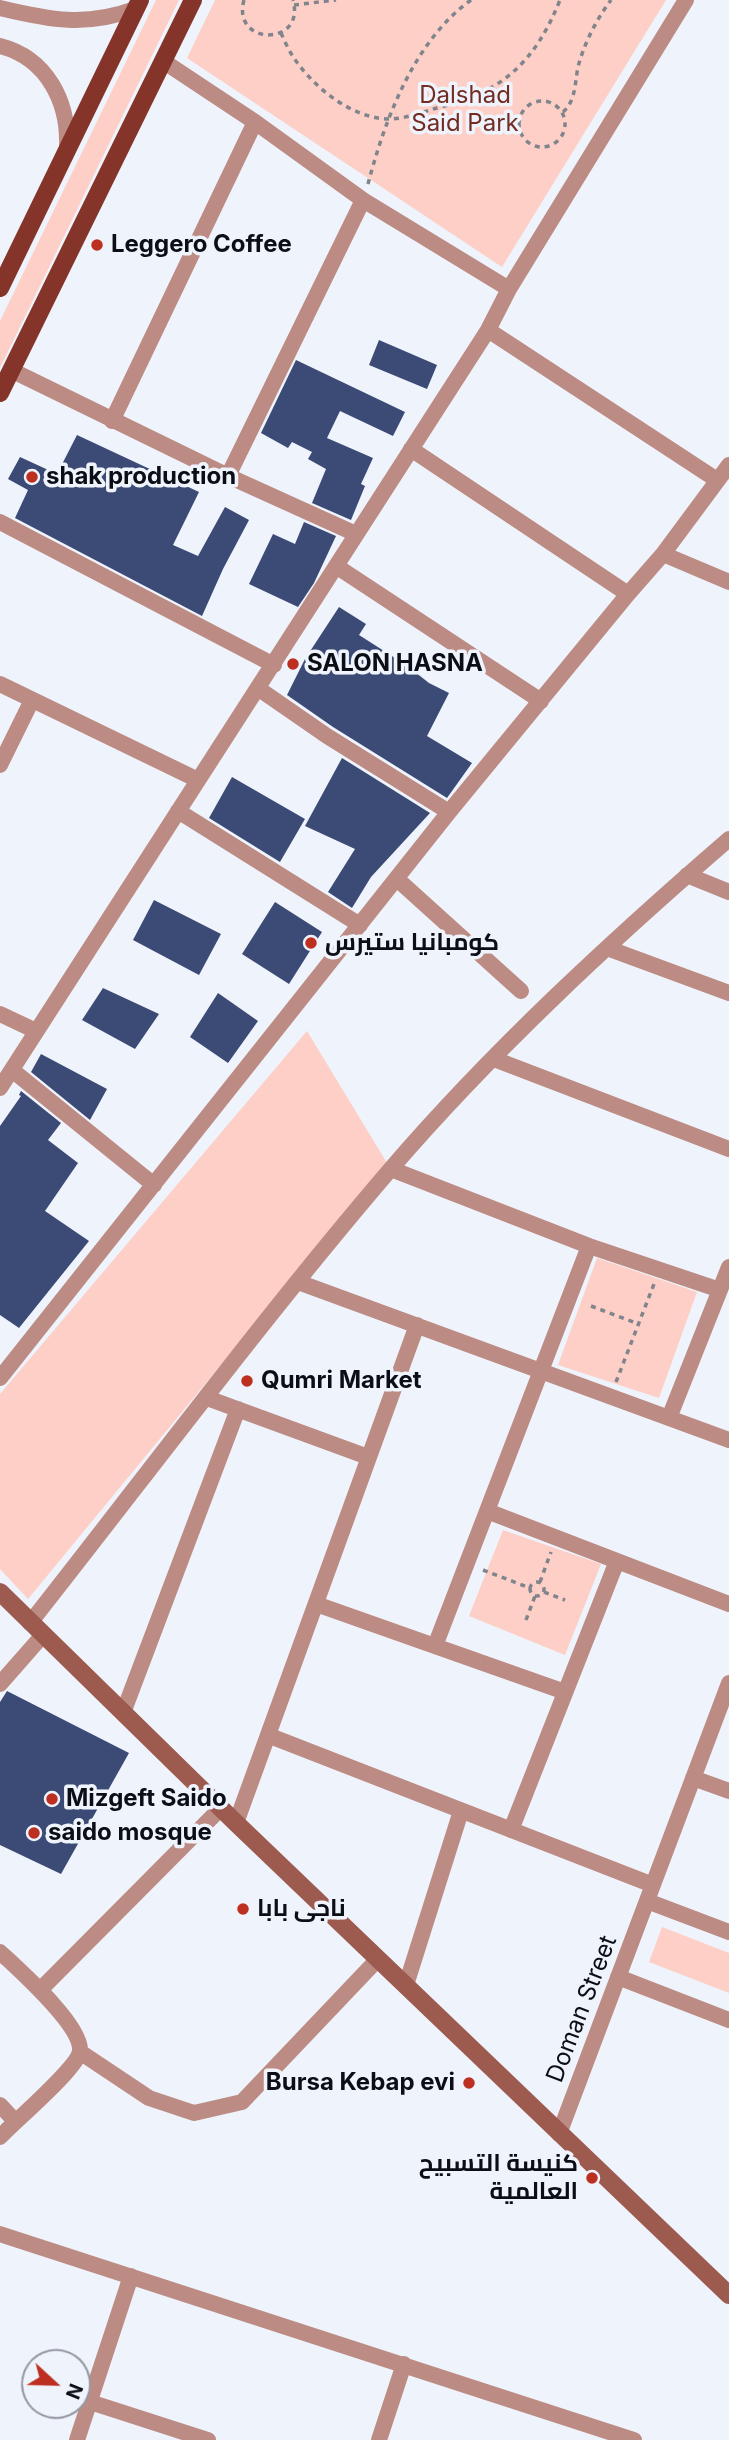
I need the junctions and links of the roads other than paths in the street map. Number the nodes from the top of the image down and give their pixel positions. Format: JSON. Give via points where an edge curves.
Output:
{"nodes":[{"id":1,"x":193,"y":0,"type":"edge"},
{"id":2,"x":686,"y":0,"type":"edge"},
{"id":3,"x":138,"y":5,"type":"edge"},
{"id":4,"x":0,"y":8,"type":"edge"},
{"id":5,"x":0,"y":46,"type":"edge"},
{"id":6,"x":163,"y":61,"type":"junction"},
{"id":7,"x":255,"y":122,"type":"junction"},
{"id":8,"x":67,"y":150,"type":"junction"},
{"id":9,"x":363,"y":200,"type":"junction"},
{"id":10,"x":0,"y":288,"type":"edge"},
{"id":11,"x":509,"y":289,"type":"junction"},
{"id":12,"x":488,"y":330,"type":"junction"},
{"id":13,"x":11,"y":370,"type":"junction"},
{"id":14,"x":0,"y":393,"type":"edge"},
{"id":15,"x":112,"y":421,"type":"junction"},
{"id":16,"x":411,"y":449,"type":"junction"},
{"id":17,"x":729,"y":464,"type":"edge"},
{"id":18,"x":228,"y":476,"type":"junction"},
{"id":19,"x":717,"y":480,"type":"junction"},
{"id":20,"x":0,"y":522,"type":"edge"},
{"id":21,"x":356,"y":534,"type":"junction"},
{"id":22,"x":663,"y":554,"type":"junction"},
{"id":23,"x":336,"y":566,"type":"junction"},
{"id":24,"x":729,"y":583,"type":"edge"},
{"id":25,"x":628,"y":594,"type":"junction"},
{"id":26,"x":274,"y":665,"type":"junction"},
{"id":27,"x":0,"y":684,"type":"edge"},
{"id":28,"x":259,"y":689,"type":"junction"},
{"id":29,"x":32,"y":700,"type":"junction"},
{"id":30,"x":541,"y":701,"type":"junction"},
{"id":31,"x":0,"y":765,"type":"edge"},
{"id":32,"x":198,"y":780,"type":"junction"},
{"id":33,"x":178,"y":810,"type":"junction"},
{"id":34,"x":449,"y":812,"type":"junction"},
{"id":35,"x":729,"y":839,"type":"edge"},
{"id":36,"x":687,"y":875,"type":"junction"},
{"id":37,"x":397,"y":878,"type":"junction"},
{"id":38,"x":729,"y":892,"type":"edge"},
{"id":39,"x":360,"y":925,"type":"junction"},
{"id":40,"x":607,"y":948,"type":"junction"},
{"id":41,"x":521,"y":991,"type":"dead end"},
{"id":42,"x":729,"y":993,"type":"edge"},
{"id":43,"x":0,"y":1014,"type":"edge"},
{"id":44,"x":36,"y":1031,"type":"junction"},
{"id":45,"x":494,"y":1059,"type":"junction"},
{"id":46,"x":12,"y":1070,"type":"junction"},
{"id":47,"x":0,"y":1088,"type":"edge"},
{"id":48,"x":729,"y":1149,"type":"edge"},
{"id":49,"x":391,"y":1170,"type":"junction"},
{"id":50,"x":154,"y":1185,"type":"junction"},
{"id":51,"x":589,"y":1246,"type":"junction"},
{"id":52,"x":729,"y":1267,"type":"edge"},
{"id":53,"x":298,"y":1282,"type":"junction"},
{"id":54,"x":720,"y":1290,"type":"junction"},
{"id":55,"x":417,"y":1325,"type":"junction"},
{"id":56,"x":540,"y":1371,"type":"junction"},
{"id":57,"x":0,"y":1378,"type":"edge"},
{"id":58,"x":207,"y":1398,"type":"junction"},
{"id":59,"x":237,"y":1409,"type":"junction"},
{"id":60,"x":669,"y":1418,"type":"junction"},
{"id":61,"x":729,"y":1440,"type":"edge"},
{"id":62,"x":368,"y":1457,"type":"junction"},
{"id":63,"x":487,"y":1511,"type":"junction"},
{"id":64,"x":617,"y":1561,"type":"junction"},
{"id":65,"x":0,"y":1592,"type":"edge"},
{"id":66,"x":316,"y":1604,"type":"junction"},
{"id":67,"x":729,"y":1604,"type":"edge"},
{"id":68,"x":37,"y":1629,"type":"junction"},
{"id":69,"x":435,"y":1646,"type":"junction"},
{"id":70,"x":729,"y":1683,"type":"edge"},
{"id":71,"x":0,"y":1684,"type":"edge"},
{"id":72,"x":565,"y":1692,"type":"junction"},
{"id":73,"x":123,"y":1713,"type":"junction"},
{"id":74,"x":270,"y":1736,"type":"junction"},
{"id":75,"x":693,"y":1779,"type":"junction"},
{"id":76,"x":729,"y":1791,"type":"edge"},
{"id":77,"x":221,"y":1808,"type":"junction"},
{"id":78,"x":461,"y":1811,"type":"junction"},
{"id":79,"x":236,"y":1823,"type":"junction"},
{"id":80,"x":511,"y":1830,"type":"junction"},
{"id":81,"x":653,"y":1885,"type":"junction"},
{"id":82,"x":647,"y":1901,"type":"junction"},
{"id":83,"x":729,"y":1932,"type":"edge"},
{"id":84,"x":0,"y":1952,"type":"edge"},
{"id":85,"x":378,"y":1959,"type":"junction"},
{"id":86,"x":618,"y":1977,"type":"junction"},
{"id":87,"x":405,"y":1985,"type":"junction"},
{"id":88,"x":40,"y":1990,"type":"junction"},
{"id":89,"x":729,"y":2020,"type":"edge"},
{"id":90,"x":80,"y":2052,"type":"junction"},
{"id":91,"x":0,"y":2105,"type":"edge"},
{"id":92,"x":15,"y":2121,"type":"junction"},
{"id":93,"x":559,"y":2134,"type":"junction"},
{"id":94,"x":0,"y":2137,"type":"edge"},
{"id":95,"x":0,"y":2234,"type":"edge"},
{"id":96,"x":131,"y":2276,"type":"junction"},
{"id":97,"x":729,"y":2295,"type":"edge"},
{"id":98,"x":404,"y":2364,"type":"junction"},
{"id":99,"x":91,"y":2399,"type":"edge"},
{"id":100,"x":91,"y":2402,"type":"edge"},
{"id":101,"x":84,"y":2419,"type":"edge"},
{"id":102,"x":605,"y":2436,"type":"edge"},
{"id":103,"x":77,"y":2440,"type":"edge"},
{"id":104,"x":208,"y":2440,"type":"edge"},
{"id":105,"x":379,"y":2440,"type":"edge"},
{"id":106,"x":634,"y":2440,"type":"edge"}],
"edges":[{"from":1,"to":6,"type":"main road"},
{"from":2,"to":11,"type":"street"},
{"from":3,"to":4,"type":"street","via":[[103,19],[70,21]]},
{"from":3,"to":8,"type":"main road"},
{"from":5,"to":8,"type":"street","via":[[29,58],[46,74],[66,118]]},
{"from":6,"to":7,"type":"street"},
{"from":6,"to":13,"type":"main road"},
{"from":7,"to":9,"type":"street"},
{"from":7,"to":15,"type":"street"},
{"from":8,"to":10,"type":"main road"},
{"from":9,"to":11,"type":"street"},
{"from":9,"to":18,"type":"street"},
{"from":11,"to":12,"type":"street"},
{"from":12,"to":16,"type":"street"},
{"from":12,"to":19,"type":"street"},
{"from":13,"to":14,"type":"main road"},
{"from":13,"to":15,"type":"street"},
{"from":15,"to":18,"type":"street"},
{"from":16,"to":21,"type":"street"},
{"from":16,"to":25,"type":"street"},
{"from":17,"to":19,"type":"street"},
{"from":18,"to":21,"type":"street"},
{"from":19,"to":22,"type":"street"},
{"from":20,"to":26,"type":"street"},
{"from":21,"to":23,"type":"street"},
{"from":22,"to":24,"type":"street"},
{"from":22,"to":25,"type":"street"},
{"from":23,"to":26,"type":"street"},
{"from":23,"to":30,"type":"street"},
{"from":25,"to":30,"type":"street"},
{"from":26,"to":28,"type":"street"},
{"from":27,"to":29,"type":"street"},
{"from":28,"to":32,"type":"street"},
{"from":28,"to":34,"type":"street"},
{"from":29,"to":31,"type":"street"},
{"from":29,"to":32,"type":"street"},
{"from":30,"to":34,"type":"street"},
{"from":32,"to":33,"type":"street"},
{"from":33,"to":39,"type":"street"},
{"from":33,"to":44,"type":"street"},
{"from":34,"to":37,"type":"street"},
{"from":35,"to":36,"type":"street"},
{"from":36,"to":38,"type":"street"},
{"from":36,"to":40,"type":"street"},
{"from":37,"to":39,"type":"street"},
{"from":37,"to":41,"type":"street"},
{"from":39,"to":50,"type":"street"},
{"from":40,"to":42,"type":"street"},
{"from":40,"to":45,"type":"street"},
{"from":43,"to":44,"type":"street"},
{"from":44,"to":46,"type":"street"},
{"from":45,"to":48,"type":"street"},
{"from":45,"to":49,"type":"street"},
{"from":46,"to":47,"type":"street"},
{"from":46,"to":50,"type":"street"},
{"from":49,"to":51,"type":"street"},
{"from":49,"to":53,"type":"street"},
{"from":50,"to":57,"type":"street"},
{"from":51,"to":54,"type":"street"},
{"from":51,"to":56,"type":"street"},
{"from":52,"to":54,"type":"street"},
{"from":53,"to":55,"type":"street"},
{"from":53,"to":58,"type":"street"},
{"from":54,"to":60,"type":"street"},
{"from":55,"to":56,"type":"street"},
{"from":55,"to":62,"type":"street"},
{"from":56,"to":60,"type":"street"},
{"from":56,"to":63,"type":"street"},
{"from":58,"to":59,"type":"street"},
{"from":58,"to":68,"type":"street"},
{"from":59,"to":62,"type":"street"},
{"from":59,"to":73,"type":"street"},
{"from":60,"to":61,"type":"street"},
{"from":62,"to":66,"type":"street"},
{"from":63,"to":64,"type":"street"},
{"from":63,"to":69,"type":"street"},
{"from":64,"to":67,"type":"street"},
{"from":64,"to":72,"type":"street"},
{"from":65,"to":68,"type":"street"},
{"from":66,"to":69,"type":"street"},
{"from":66,"to":74,"type":"street"},
{"from":68,"to":71,"type":"street"},
{"from":68,"to":73,"type":"street"},
{"from":69,"to":72,"type":"street"},
{"from":70,"to":75,"type":"street","name":"Doman Street"},
{"from":72,"to":80,"type":"street"},
{"from":73,"to":77,"type":"street"},
{"from":74,"to":78,"type":"street"},
{"from":74,"to":79,"type":"street"},
{"from":75,"to":76,"type":"street"},
{"from":75,"to":81,"type":"street","name":"Doman Street"},
{"from":77,"to":79,"type":"street"},
{"from":77,"to":88,"type":"street"},
{"from":78,"to":80,"type":"street"},
{"from":78,"to":87,"type":"street"},
{"from":79,"to":85,"type":"street"},
{"from":80,"to":81,"type":"street"},
{"from":81,"to":82,"type":"street","name":"Doman Street"},
{"from":82,"to":83,"type":"street"},
{"from":82,"to":86,"type":"street","name":"Doman Street"},
{"from":84,"to":88,"type":"street"},
{"from":85,"to":87,"type":"street"},
{"from":85,"to":90,"type":"street","via":[[242,2102],[194,2113],[149,2098]]},
{"from":86,"to":89,"type":"street"},
{"from":86,"to":93,"type":"street","name":"Doman Street"},
{"from":87,"to":93,"type":"street"},
{"from":88,"to":90,"type":"street","via":[[76,2033]]},
{"from":90,"to":92,"type":"street","via":[[71,2068]]},
{"from":91,"to":92,"type":"street"},
{"from":92,"to":94,"type":"street"},
{"from":93,"to":97,"type":"street"},
{"from":95,"to":96,"type":"street"},
{"from":96,"to":98,"type":"street"},
{"from":96,"to":99,"type":"street"},
{"from":98,"to":102,"type":"street"},
{"from":98,"to":105,"type":"street"},
{"from":100,"to":104,"type":"street"},
{"from":101,"to":103,"type":"street"},
{"from":102,"to":106,"type":"street"}]}
